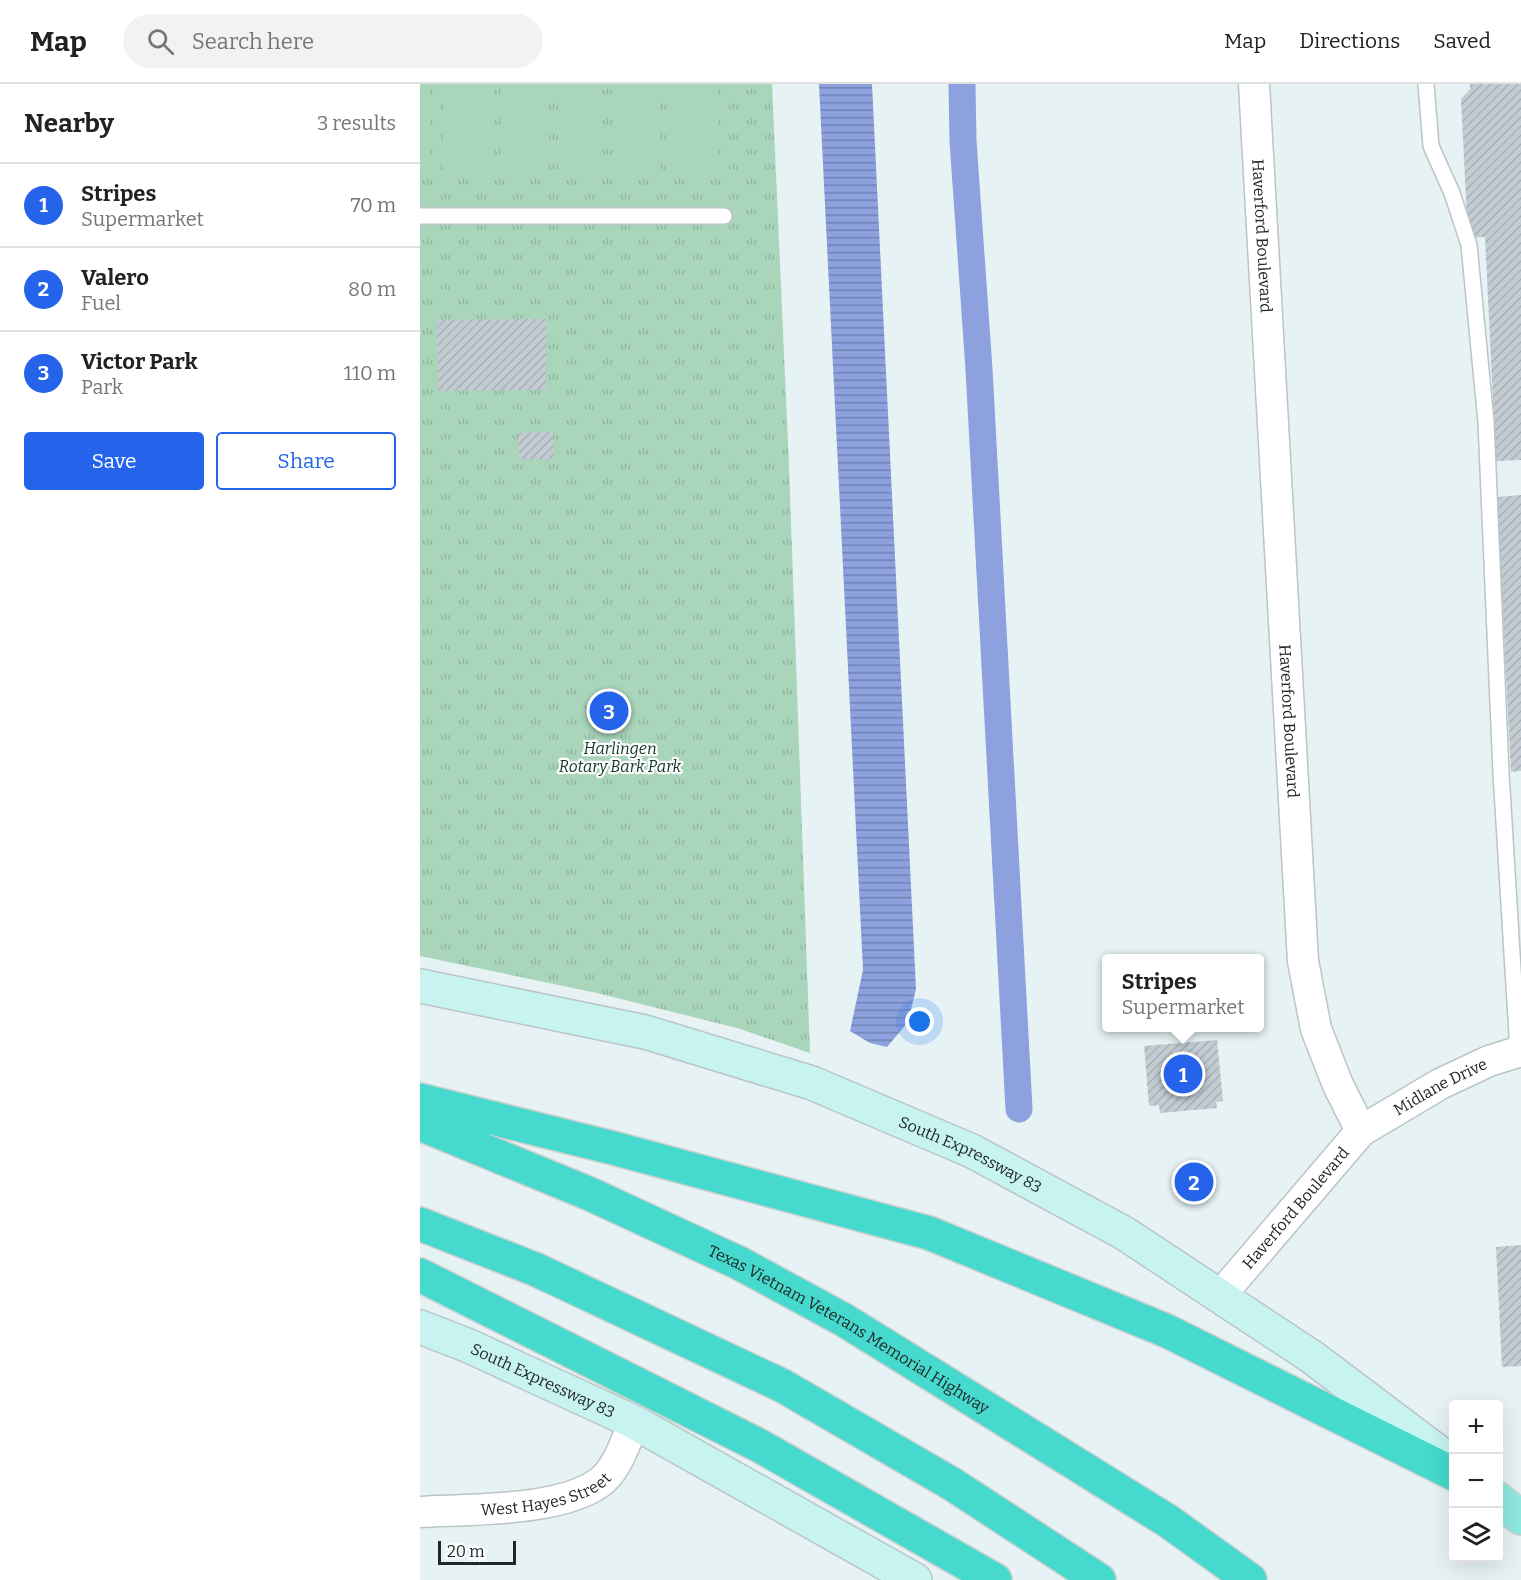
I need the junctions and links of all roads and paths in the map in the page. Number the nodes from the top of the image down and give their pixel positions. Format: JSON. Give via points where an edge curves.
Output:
{"nodes":[{"id":1,"x":1254,"y":84,"type":"edge"},
{"id":2,"x":1426,"y":84,"type":"edge"},
{"id":3,"x":420,"y":216,"type":"edge"},
{"id":4,"x":724,"y":216,"type":"dead end"},
{"id":5,"x":1510,"y":919,"type":"junction"},
{"id":6,"x":1521,"y":937,"type":"edge"},
{"id":7,"x":420,"y":986,"type":"edge"},
{"id":8,"x":1520,"y":1051,"type":"edge"},
{"id":9,"x":420,"y":1100,"type":"edge"},
{"id":10,"x":420,"y":1124,"type":"edge"},
{"id":11,"x":1361,"y":1131,"type":"junction"},
{"id":12,"x":420,"y":1224,"type":"edge"},
{"id":13,"x":420,"y":1275,"type":"edge"},
{"id":14,"x":1220,"y":1296,"type":"junction"},
{"id":15,"x":420,"y":1327,"type":"edge"},
{"id":16,"x":634,"y":1422,"type":"junction"},
{"id":17,"x":1449,"y":1460,"type":"edge"},
{"id":18,"x":1449,"y":1472,"type":"edge"},
{"id":19,"x":1503,"y":1503,"type":"edge"},
{"id":20,"x":420,"y":1512,"type":"edge"},
{"id":21,"x":1521,"y":1518,"type":"edge"},
{"id":22,"x":915,"y":1580,"type":"edge"},
{"id":23,"x":995,"y":1580,"type":"edge"},
{"id":24,"x":1099,"y":1580,"type":"edge"},
{"id":25,"x":1250,"y":1580,"type":"edge"}],
"edges":[{"from":1,"to":11,"type":"street","name":"Haverford Boulevard","via":[[1303,961],[1316,1029]]},
{"from":2,"to":5,"type":"lane","via":[[1431,146],[1452,194],[1471,257],[1486,422]]},
{"from":3,"to":4,"type":"lane"},
{"from":5,"to":6,"type":"lane"},
{"from":5,"to":8,"type":"lane"},
{"from":7,"to":14,"type":"main road","name":"South Expressway 83","via":[[645,1032],[812,1083],[972,1151],[1124,1233]]},
{"from":8,"to":11,"type":"street","name":"Midlane Drive","via":[[1440,1084]]},
{"from":9,"to":18,"type":"highway","via":[[929,1233],[1167,1331]]},
{"from":10,"to":25,"type":"highway","name":"Texas Vietnam Veterans Memorial Highway","via":[[590,1194],[739,1263],[844,1320],[1168,1521]]},
{"from":11,"to":14,"type":"street","name":"Haverford Boulevard"},
{"from":12,"to":24,"type":"highway","via":[[537,1270],[783,1386],[952,1484]]},
{"from":13,"to":23,"type":"highway","via":[[760,1446]]},
{"from":14,"to":17,"type":"main road","name":"South Expressway 83","via":[[1312,1357]]},
{"from":15,"to":16,"type":"main road","name":"South Expressway 83"},
{"from":16,"to":20,"type":"street","name":"West Hayes Street","via":[[617,1462],[588,1490],[538,1504]]},
{"from":16,"to":22,"type":"main road","name":"South Expressway 83"},
{"from":19,"to":21,"type":"main road"}]}
